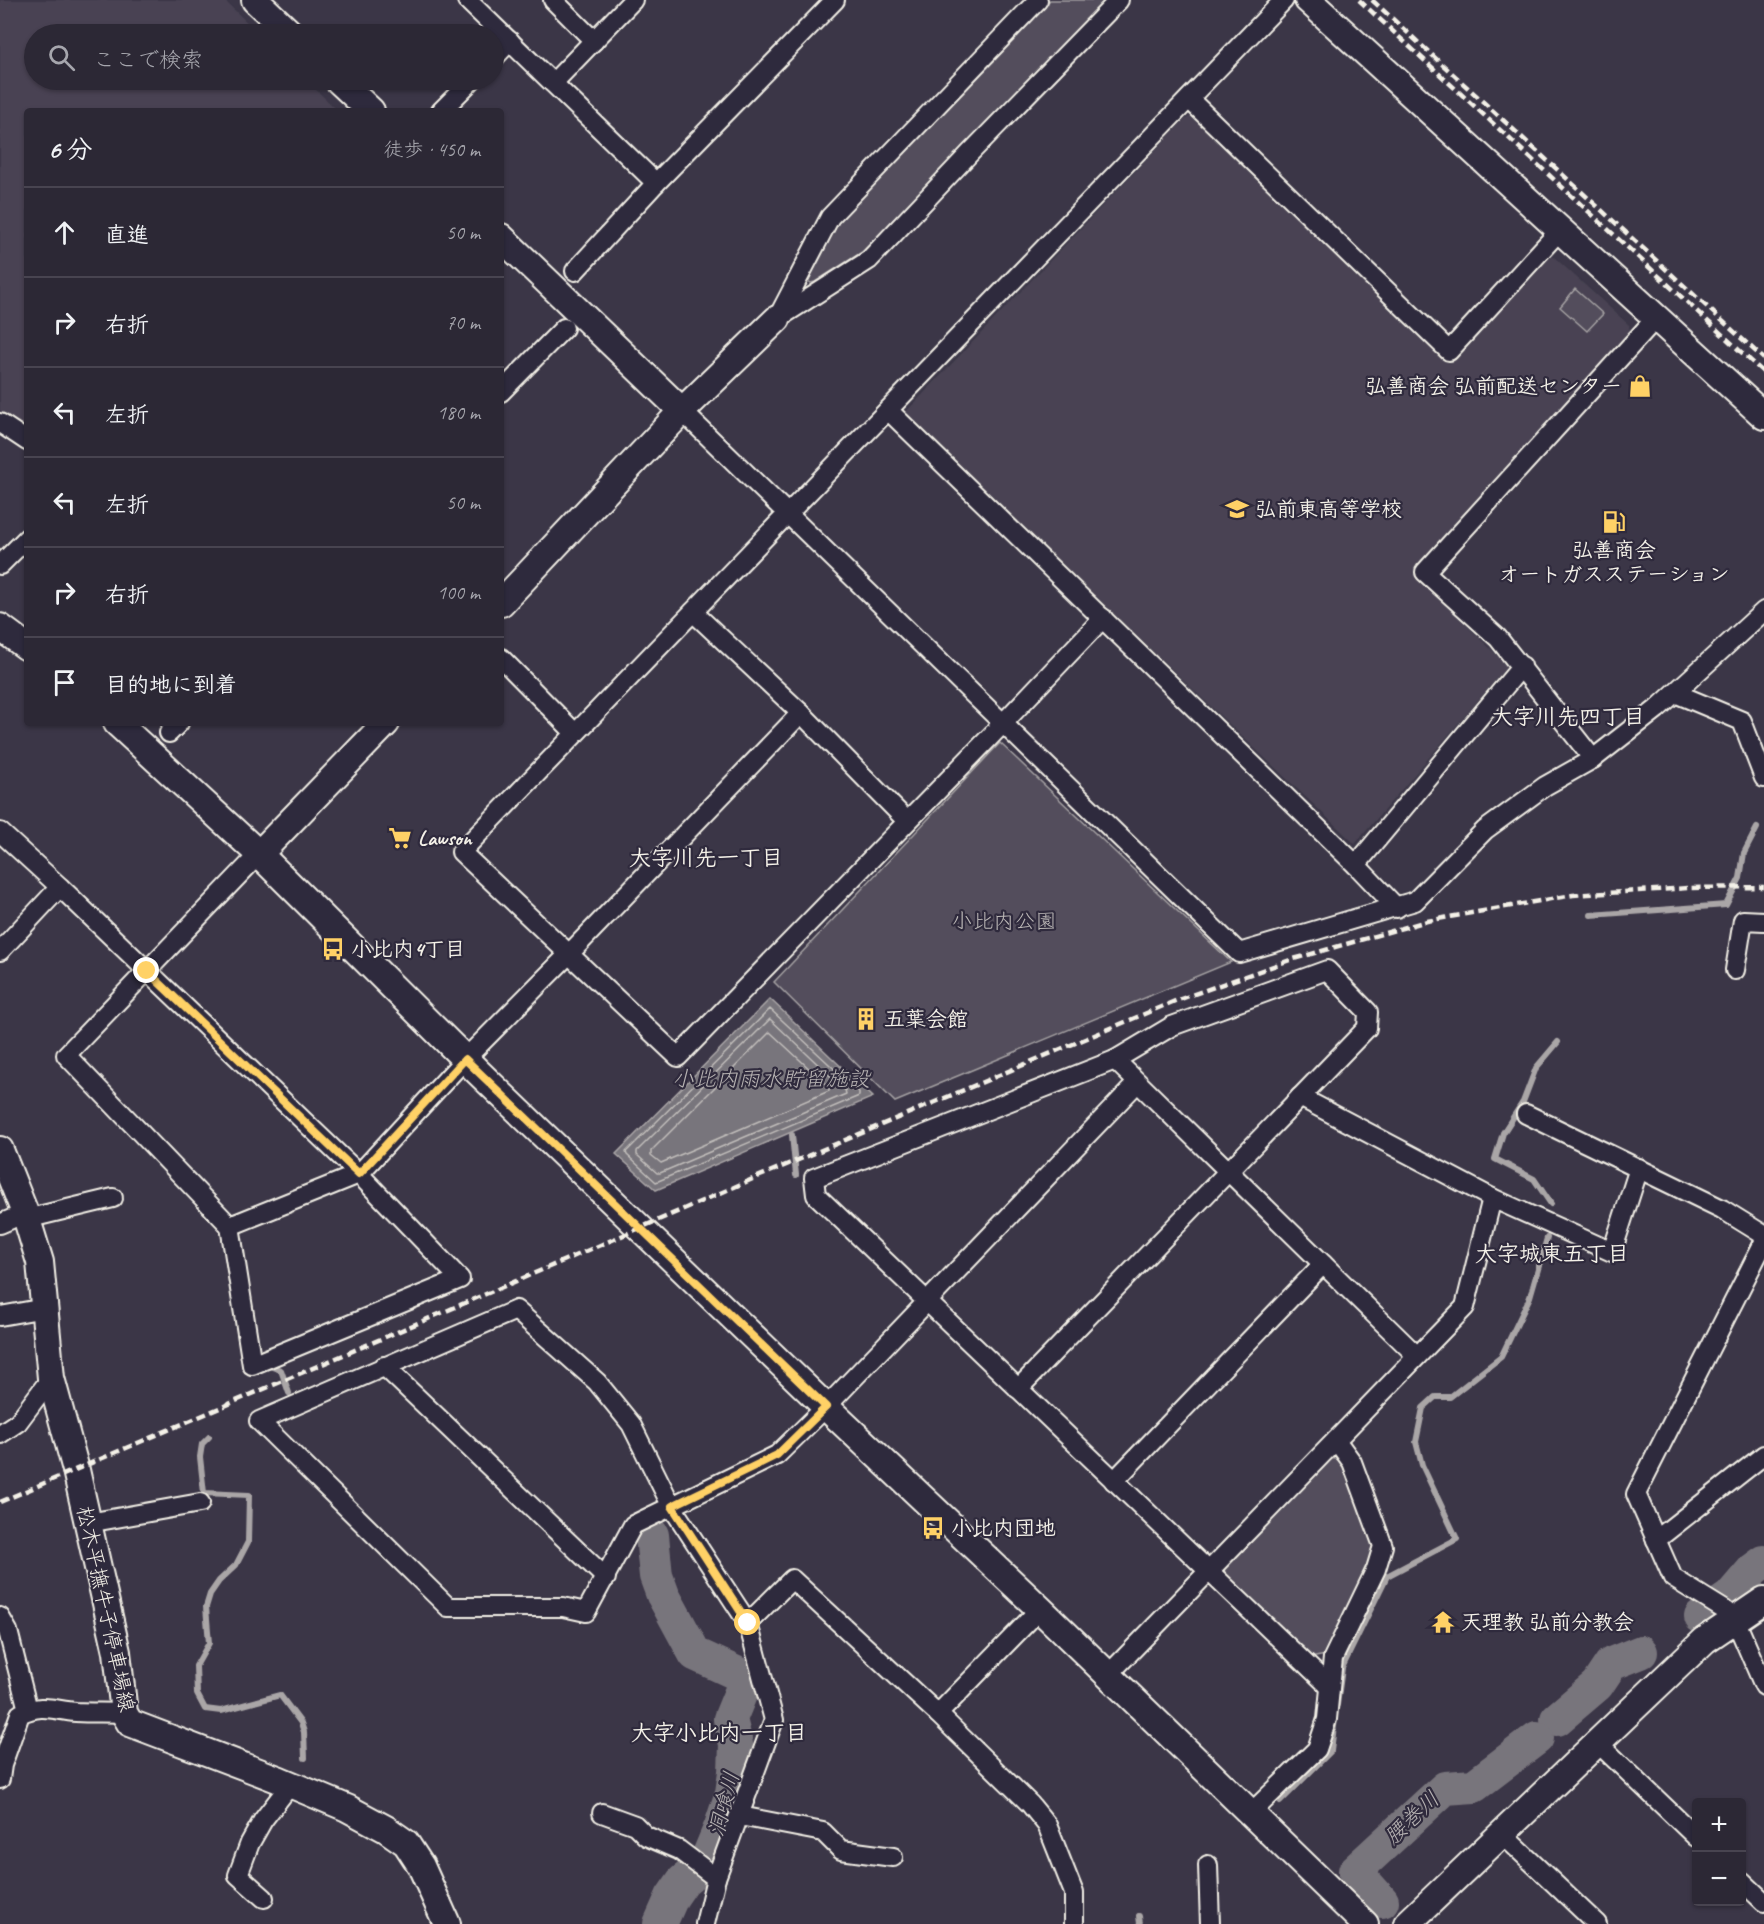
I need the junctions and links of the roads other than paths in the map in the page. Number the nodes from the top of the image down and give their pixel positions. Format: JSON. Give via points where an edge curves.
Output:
{"nodes":[{"id":1,"x":255,"y":0,"type":"edge"},
{"id":2,"x":467,"y":0,"type":"edge"},
{"id":3,"x":553,"y":0,"type":"edge"},
{"id":4,"x":633,"y":0,"type":"edge"},
{"id":5,"x":835,"y":0,"type":"edge"},
{"id":6,"x":1038,"y":0,"type":"edge"},
{"id":7,"x":1119,"y":0,"type":"edge"},
{"id":8,"x":1284,"y":0,"type":"edge"},
{"id":9,"x":1308,"y":0,"type":"edge"},
{"id":10,"x":280,"y":24,"type":"edge"},
{"id":11,"x":492,"y":24,"type":"edge"},
{"id":12,"x":504,"y":35,"type":"edge"},
{"id":13,"x":510,"y":41,"type":"junction"},
{"id":14,"x":594,"y":41,"type":"junction"},
{"id":15,"x":504,"y":47,"type":"edge"},
{"id":16,"x":553,"y":83,"type":"junction"},
{"id":17,"x":349,"y":90,"type":"edge"},
{"id":18,"x":462,"y":90,"type":"edge"},
{"id":19,"x":1189,"y":99,"type":"junction"},
{"id":20,"x":368,"y":108,"type":"edge"},
{"id":21,"x":444,"y":108,"type":"edge"},
{"id":22,"x":656,"y":183,"type":"junction"},
{"id":23,"x":1560,"y":230,"type":"junction"},
{"id":24,"x":504,"y":240,"type":"edge"},
{"id":25,"x":574,"y":272,"type":"dead end"},
{"id":26,"x":1656,"y":318,"type":"junction"},
{"id":27,"x":777,"y":319,"type":"junction"},
{"id":28,"x":564,"y":328,"type":"dead end"},
{"id":29,"x":504,"y":389,"type":"edge"},
{"id":30,"x":888,"y":410,"type":"junction"},
{"id":31,"x":682,"y":411,"type":"junction"},
{"id":32,"x":1764,"y":416,"type":"edge"},
{"id":33,"x":0,"y":423,"type":"edge"},
{"id":34,"x":24,"y":439,"type":"edge"},
{"id":35,"x":788,"y":514,"type":"junction"},
{"id":36,"x":24,"y":541,"type":"edge"},
{"id":37,"x":0,"y":565,"type":"edge"},
{"id":38,"x":504,"y":600,"type":"edge"},
{"id":39,"x":1764,"y":611,"type":"edge"},
{"id":40,"x":693,"y":612,"type":"junction"},
{"id":41,"x":1103,"y":618,"type":"junction"},
{"id":42,"x":0,"y":627,"type":"edge"},
{"id":43,"x":24,"y":645,"type":"edge"},
{"id":44,"x":504,"y":661,"type":"edge"},
{"id":45,"x":1522,"y":666,"type":"junction"},
{"id":46,"x":1675,"y":693,"type":"junction"},
{"id":47,"x":801,"y":713,"type":"junction"},
{"id":48,"x":1002,"y":722,"type":"junction"},
{"id":49,"x":120,"y":726,"type":"edge"},
{"id":50,"x":383,"y":726,"type":"edge"},
{"id":51,"x":575,"y":733,"type":"junction"},
{"id":52,"x":1593,"y":759,"type":"junction"},
{"id":53,"x":1764,"y":778,"type":"edge"},
{"id":54,"x":907,"y":821,"type":"junction"},
{"id":55,"x":0,"y":832,"type":"edge"},
{"id":56,"x":259,"y":854,"type":"junction"},
{"id":57,"x":1356,"y":865,"type":"junction"},
{"id":58,"x":60,"y":887,"type":"junction"},
{"id":59,"x":1397,"y":908,"type":"junction"},
{"id":60,"x":1764,"y":921,"type":"edge"},
{"id":61,"x":0,"y":951,"type":"edge"},
{"id":62,"x":569,"y":954,"type":"junction"},
{"id":63,"x":1735,"y":970,"type":"dead end"},
{"id":64,"x":147,"y":971,"type":"junction"},
{"id":65,"x":465,"y":1059,"type":"junction"},
{"id":66,"x":1115,"y":1060,"type":"junction"},
{"id":67,"x":1137,"y":1083,"type":"junction"},
{"id":68,"x":1300,"y":1098,"type":"junction"},
{"id":69,"x":1526,"y":1114,"type":"dead end"},
{"id":70,"x":0,"y":1150,"type":"edge"},
{"id":71,"x":1639,"y":1168,"type":"junction"},
{"id":72,"x":1228,"y":1171,"type":"junction"},
{"id":73,"x":359,"y":1174,"type":"junction"},
{"id":74,"x":113,"y":1198,"type":"dead end"},
{"id":75,"x":1492,"y":1198,"type":"junction"},
{"id":76,"x":26,"y":1216,"type":"junction"},
{"id":77,"x":0,"y":1224,"type":"edge"},
{"id":78,"x":230,"y":1226,"type":"junction"},
{"id":79,"x":1764,"y":1235,"type":"edge"},
{"id":80,"x":1764,"y":1242,"type":"edge"},
{"id":81,"x":1323,"y":1264,"type":"junction"},
{"id":82,"x":927,"y":1301,"type":"junction"},
{"id":83,"x":45,"y":1308,"type":"junction"},
{"id":84,"x":0,"y":1316,"type":"edge"},
{"id":85,"x":1417,"y":1356,"type":"junction"},
{"id":86,"x":384,"y":1366,"type":"junction"},
{"id":87,"x":51,"y":1378,"type":"junction"},
{"id":88,"x":1018,"y":1389,"type":"junction"},
{"id":89,"x":826,"y":1407,"type":"junction"},
{"id":90,"x":0,"y":1434,"type":"edge"},
{"id":91,"x":1336,"y":1440,"type":"junction"},
{"id":92,"x":1764,"y":1455,"type":"edge"},
{"id":93,"x":1114,"y":1481,"type":"junction"},
{"id":94,"x":200,"y":1503,"type":"dead end"},
{"id":95,"x":672,"y":1506,"type":"junction"},
{"id":96,"x":88,"y":1523,"type":"junction"},
{"id":97,"x":1656,"y":1540,"type":"junction"},
{"id":98,"x":1209,"y":1571,"type":"junction"},
{"id":99,"x":606,"y":1578,"type":"junction"},
{"id":100,"x":1764,"y":1600,"type":"edge"},
{"id":101,"x":1040,"y":1609,"type":"junction"},
{"id":102,"x":1723,"y":1610,"type":"junction"},
{"id":103,"x":0,"y":1617,"type":"edge"},
{"id":104,"x":748,"y":1623,"type":"junction"},
{"id":105,"x":1108,"y":1675,"type":"junction"},
{"id":106,"x":1764,"y":1686,"type":"edge"},
{"id":107,"x":1330,"y":1687,"type":"junction"},
{"id":108,"x":28,"y":1710,"type":"junction"},
{"id":109,"x":124,"y":1713,"type":"junction"},
{"id":110,"x":938,"y":1714,"type":"junction"},
{"id":111,"x":1598,"y":1743,"type":"junction"},
{"id":112,"x":0,"y":1779,"type":"edge"},
{"id":113,"x":290,"y":1785,"type":"junction"},
{"id":114,"x":602,"y":1813,"type":"dead end"},
{"id":115,"x":1251,"y":1813,"type":"junction"},
{"id":116,"x":740,"y":1816,"type":"junction"},
{"id":117,"x":1692,"y":1833,"type":"edge"},
{"id":118,"x":1502,"y":1834,"type":"junction"},
{"id":119,"x":893,"y":1857,"type":"dead end"},
{"id":120,"x":1208,"y":1865,"type":"dead end"},
{"id":121,"x":707,"y":1871,"type":"junction"},
{"id":122,"x":1746,"y":1885,"type":"edge"},
{"id":123,"x":264,"y":1898,"type":"dead end"},
{"id":124,"x":1764,"y":1902,"type":"edge"},
{"id":125,"x":447,"y":1924,"type":"edge"},
{"id":126,"x":705,"y":1924,"type":"edge"},
{"id":127,"x":1074,"y":1924,"type":"edge"},
{"id":128,"x":1210,"y":1924,"type":"edge"},
{"id":129,"x":1365,"y":1924,"type":"edge"},
{"id":130,"x":1407,"y":1924,"type":"edge"},
{"id":131,"x":1597,"y":1924,"type":"edge"}],
"edges":[{"from":1,"to":10,"type":"street"},
{"from":2,"to":11,"type":"street"},
{"from":3,"to":14,"type":"street"},
{"from":4,"to":14,"type":"street"},
{"from":5,"to":22,"type":"street"},
{"from":6,"to":27,"type":"street","via":[[830,217]]},
{"from":7,"to":27,"type":"street","via":[[869,260]]},
{"from":8,"to":19,"type":"street"},
{"from":9,"to":23,"type":"street"},
{"from":12,"to":13,"type":"street"},
{"from":13,"to":15,"type":"street"},
{"from":13,"to":16,"type":"street"},
{"from":14,"to":16,"type":"street"},
{"from":16,"to":22,"type":"street"},
{"from":17,"to":20,"type":"street"},
{"from":18,"to":21,"type":"street"},
{"from":19,"to":23,"type":"street","via":[[1449,351]]},
{"from":19,"to":30,"type":"street"},
{"from":22,"to":25,"type":"street"},
{"from":23,"to":26,"type":"street"},
{"from":24,"to":31,"type":"street"},
{"from":26,"to":32,"type":"street"},
{"from":26,"to":45,"type":"street","via":[[1425,572],[1498,638]]},
{"from":27,"to":31,"type":"street"},
{"from":28,"to":29,"type":"street"},
{"from":30,"to":35,"type":"street"},
{"from":30,"to":41,"type":"street"},
{"from":31,"to":35,"type":"street"},
{"from":31,"to":38,"type":"street"},
{"from":33,"to":34,"type":"street"},
{"from":35,"to":40,"type":"street"},
{"from":35,"to":48,"type":"street"},
{"from":36,"to":37,"type":"street"},
{"from":39,"to":46,"type":"street"},
{"from":40,"to":47,"type":"street"},
{"from":40,"to":51,"type":"street"},
{"from":41,"to":48,"type":"street"},
{"from":41,"to":57,"type":"street"},
{"from":42,"to":43,"type":"street"},
{"from":44,"to":51,"type":"street"},
{"from":45,"to":52,"type":"street"},
{"from":45,"to":57,"type":"street"},
{"from":46,"to":52,"type":"street"},
{"from":46,"to":53,"type":"street","via":[[1742,721]]},
{"from":47,"to":54,"type":"street"},
{"from":47,"to":62,"type":"street"},
{"from":48,"to":54,"type":"street"},
{"from":48,"to":59,"type":"street","via":[[1239,953]]},
{"from":49,"to":56,"type":"street"},
{"from":50,"to":56,"type":"street"},
{"from":51,"to":62,"type":"street","via":[[461,852]]},
{"from":52,"to":59,"type":"street","via":[[1545,786],[1485,830],[1415,902]]},
{"from":54,"to":62,"type":"street","via":[[678,1058]]},
{"from":55,"to":58,"type":"street"},
{"from":56,"to":64,"type":"street"},
{"from":56,"to":65,"type":"street"},
{"from":57,"to":59,"type":"street"},
{"from":58,"to":61,"type":"street"},
{"from":58,"to":64,"type":"street"},
{"from":60,"to":63,"type":"street","via":[[1743,920]]},
{"from":62,"to":65,"type":"street"},
{"from":64,"to":73,"type":"street"},
{"from":64,"to":78,"type":"street","via":[[66,1055]]},
{"from":65,"to":73,"type":"street"},
{"from":65,"to":89,"type":"street"},
{"from":66,"to":67,"type":"street"},
{"from":66,"to":68,"type":"street","via":[[1172,1026],[1327,970],[1368,1012],[1367,1028]]},
{"from":66,"to":82,"type":"street","via":[[814,1178],[816,1195]]},
{"from":67,"to":72,"type":"street"},
{"from":67,"to":82,"type":"street"},
{"from":68,"to":72,"type":"street"},
{"from":68,"to":75,"type":"street"},
{"from":69,"to":71,"type":"street"},
{"from":70,"to":76,"type":"street","name":"松木平撫牛子停車場線"},
{"from":71,"to":75,"type":"street","via":[[1612,1252]]},
{"from":71,"to":79,"type":"street","via":[[1722,1209]]},
{"from":72,"to":81,"type":"street"},
{"from":72,"to":88,"type":"street"},
{"from":73,"to":78,"type":"street"},
{"from":73,"to":78,"type":"street","via":[[460,1278],[252,1365]]},
{"from":74,"to":76,"type":"street"},
{"from":75,"to":85,"type":"street","via":[[1465,1307]]},
{"from":76,"to":77,"type":"street"},
{"from":76,"to":83,"type":"street","name":"松木平撫牛子停車場線","via":[[40,1262]]},
{"from":80,"to":97,"type":"street","via":[[1636,1494]]},
{"from":81,"to":85,"type":"street"},
{"from":81,"to":93,"type":"street"},
{"from":82,"to":88,"type":"street"},
{"from":82,"to":89,"type":"street"},
{"from":83,"to":84,"type":"street"},
{"from":83,"to":87,"type":"street","name":"松木平撫牛子停車場線"},
{"from":85,"to":91,"type":"street"},
{"from":86,"to":95,"type":"street","via":[[516,1310],[597,1382],[631,1424]]},
{"from":86,"to":99,"type":"street"},
{"from":86,"to":99,"type":"street","via":[[259,1421],[448,1607],[563,1607],[586,1612]]},
{"from":87,"to":90,"type":"street","via":[[18,1422]]},
{"from":87,"to":96,"type":"street","name":"松木平撫牛子停車場線"},
{"from":88,"to":93,"type":"street"},
{"from":89,"to":95,"type":"street","via":[[777,1455]]},
{"from":89,"to":101,"type":"street"},
{"from":91,"to":98,"type":"street"},
{"from":91,"to":107,"type":"street","via":[[1352,1462],[1383,1546],[1333,1658]]},
{"from":92,"to":97,"type":"street"},
{"from":93,"to":98,"type":"street"},
{"from":94,"to":96,"type":"street"},
{"from":95,"to":99,"type":"street","via":[[633,1525]]},
{"from":95,"to":104,"type":"street"},
{"from":96,"to":109,"type":"street","name":"松木平撫牛子停車場線","via":[[117,1653]]},
{"from":97,"to":102,"type":"street","via":[[1673,1578]]},
{"from":98,"to":105,"type":"street"},
{"from":98,"to":107,"type":"street"},
{"from":100,"to":102,"type":"street"},
{"from":101,"to":105,"type":"street"},
{"from":101,"to":110,"type":"street"},
{"from":102,"to":106,"type":"street"},
{"from":102,"to":111,"type":"street","via":[[1706,1640]]},
{"from":103,"to":108,"type":"street","via":[[8,1631]]},
{"from":104,"to":110,"type":"street","via":[[792,1579]]},
{"from":104,"to":116,"type":"street","via":[[774,1720]]},
{"from":105,"to":115,"type":"street"},
{"from":107,"to":115,"type":"street","via":[[1327,1719],[1317,1749]]},
{"from":108,"to":109,"type":"street","via":[[46,1707]]},
{"from":108,"to":112,"type":"street","via":[[20,1714]]},
{"from":109,"to":113,"type":"street","name":"松木平撫牛子停車場線","via":[[130,1723]]},
{"from":110,"to":127,"type":"street","via":[[1047,1825],[1074,1893]]},
{"from":111,"to":117,"type":"street"},
{"from":111,"to":118,"type":"street"},
{"from":113,"to":123,"type":"street","via":[[263,1820],[238,1875]]},
{"from":113,"to":125,"type":"street","name":"松木平撫牛子停車場線","via":[[347,1808],[406,1843]]},
{"from":114,"to":121,"type":"street","via":[[635,1825],[646,1836],[679,1850]]},
{"from":115,"to":129,"type":"street"},
{"from":116,"to":119,"type":"street","via":[[823,1832],[841,1850]]},
{"from":116,"to":121,"type":"street"},
{"from":118,"to":130,"type":"street"},
{"from":118,"to":131,"type":"street"},
{"from":120,"to":128,"type":"street"},
{"from":121,"to":126,"type":"street"},
{"from":122,"to":124,"type":"street"}]}
